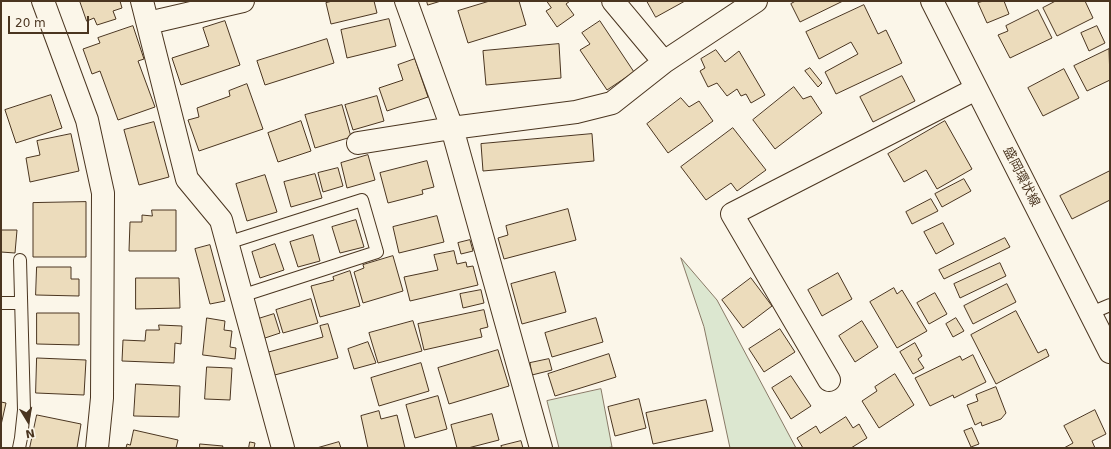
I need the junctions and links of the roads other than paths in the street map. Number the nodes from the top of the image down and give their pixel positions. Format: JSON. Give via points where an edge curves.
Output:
{"nodes":[{"id":1,"x":43,"y":1,"type":"edge"},
{"id":2,"x":142,"y":1,"type":"edge"},
{"id":3,"x":243,"y":1,"type":"edge"},
{"id":4,"x":406,"y":1,"type":"edge"},
{"id":5,"x":614,"y":1,"type":"edge"},
{"id":6,"x":756,"y":1,"type":"edge"},
{"id":7,"x":932,"y":1,"type":"edge"},
{"id":8,"x":148,"y":23,"type":"junction"},
{"id":9,"x":664,"y":62,"type":"junction"},
{"id":10,"x":976,"y":89,"type":"junction"},
{"id":11,"x":452,"y":128,"type":"junction"},
{"id":12,"x":358,"y":143,"type":"dead end"},
{"id":13,"x":227,"y":243,"type":"junction"},
{"id":14,"x":20,"y":260,"type":"dead end"},
{"id":15,"x":241,"y":296,"type":"junction"},
{"id":16,"x":1,"y":303,"type":"edge"},
{"id":17,"x":21,"y":303,"type":"junction"},
{"id":18,"x":1110,"y":304,"type":"edge"},
{"id":19,"x":1090,"y":313,"type":"junction"},
{"id":20,"x":1110,"y":352,"type":"edge"},
{"id":21,"x":829,"y":380,"type":"dead end"},
{"id":22,"x":19,"y":448,"type":"edge"},
{"id":23,"x":97,"y":448,"type":"edge"},
{"id":24,"x":283,"y":448,"type":"edge"},
{"id":25,"x":541,"y":448,"type":"edge"}],
"edges":[{"from":1,"to":23,"type":"street","via":[[87,120],[103,194],[102,391]]},
{"from":2,"to":8,"type":"street"},
{"from":3,"to":8,"type":"street"},
{"from":4,"to":11,"type":"street"},
{"from":5,"to":9,"type":"street"},
{"from":6,"to":9,"type":"street"},
{"from":7,"to":10,"type":"street","name":"盛岡環状線"},
{"from":8,"to":13,"type":"street","via":[[187,179],[221,220]]},
{"from":9,"to":11,"type":"street","via":[[612,103],[576,112]]},
{"from":10,"to":19,"type":"street","name":"盛岡環状線"},
{"from":10,"to":21,"type":"street","via":[[732,214]]},
{"from":11,"to":12,"type":"street"},
{"from":11,"to":25,"type":"street"},
{"from":13,"to":15,"type":"street"},
{"from":13,"to":15,"type":"lane","via":[[362,200],[377,252]]},
{"from":14,"to":17,"type":"lane"},
{"from":15,"to":24,"type":"street"},
{"from":16,"to":17,"type":"lane"},
{"from":17,"to":22,"type":"lane","via":[[24,410]]},
{"from":18,"to":19,"type":"lane"},
{"from":19,"to":20,"type":"street","name":"盛岡環状線"}]}
